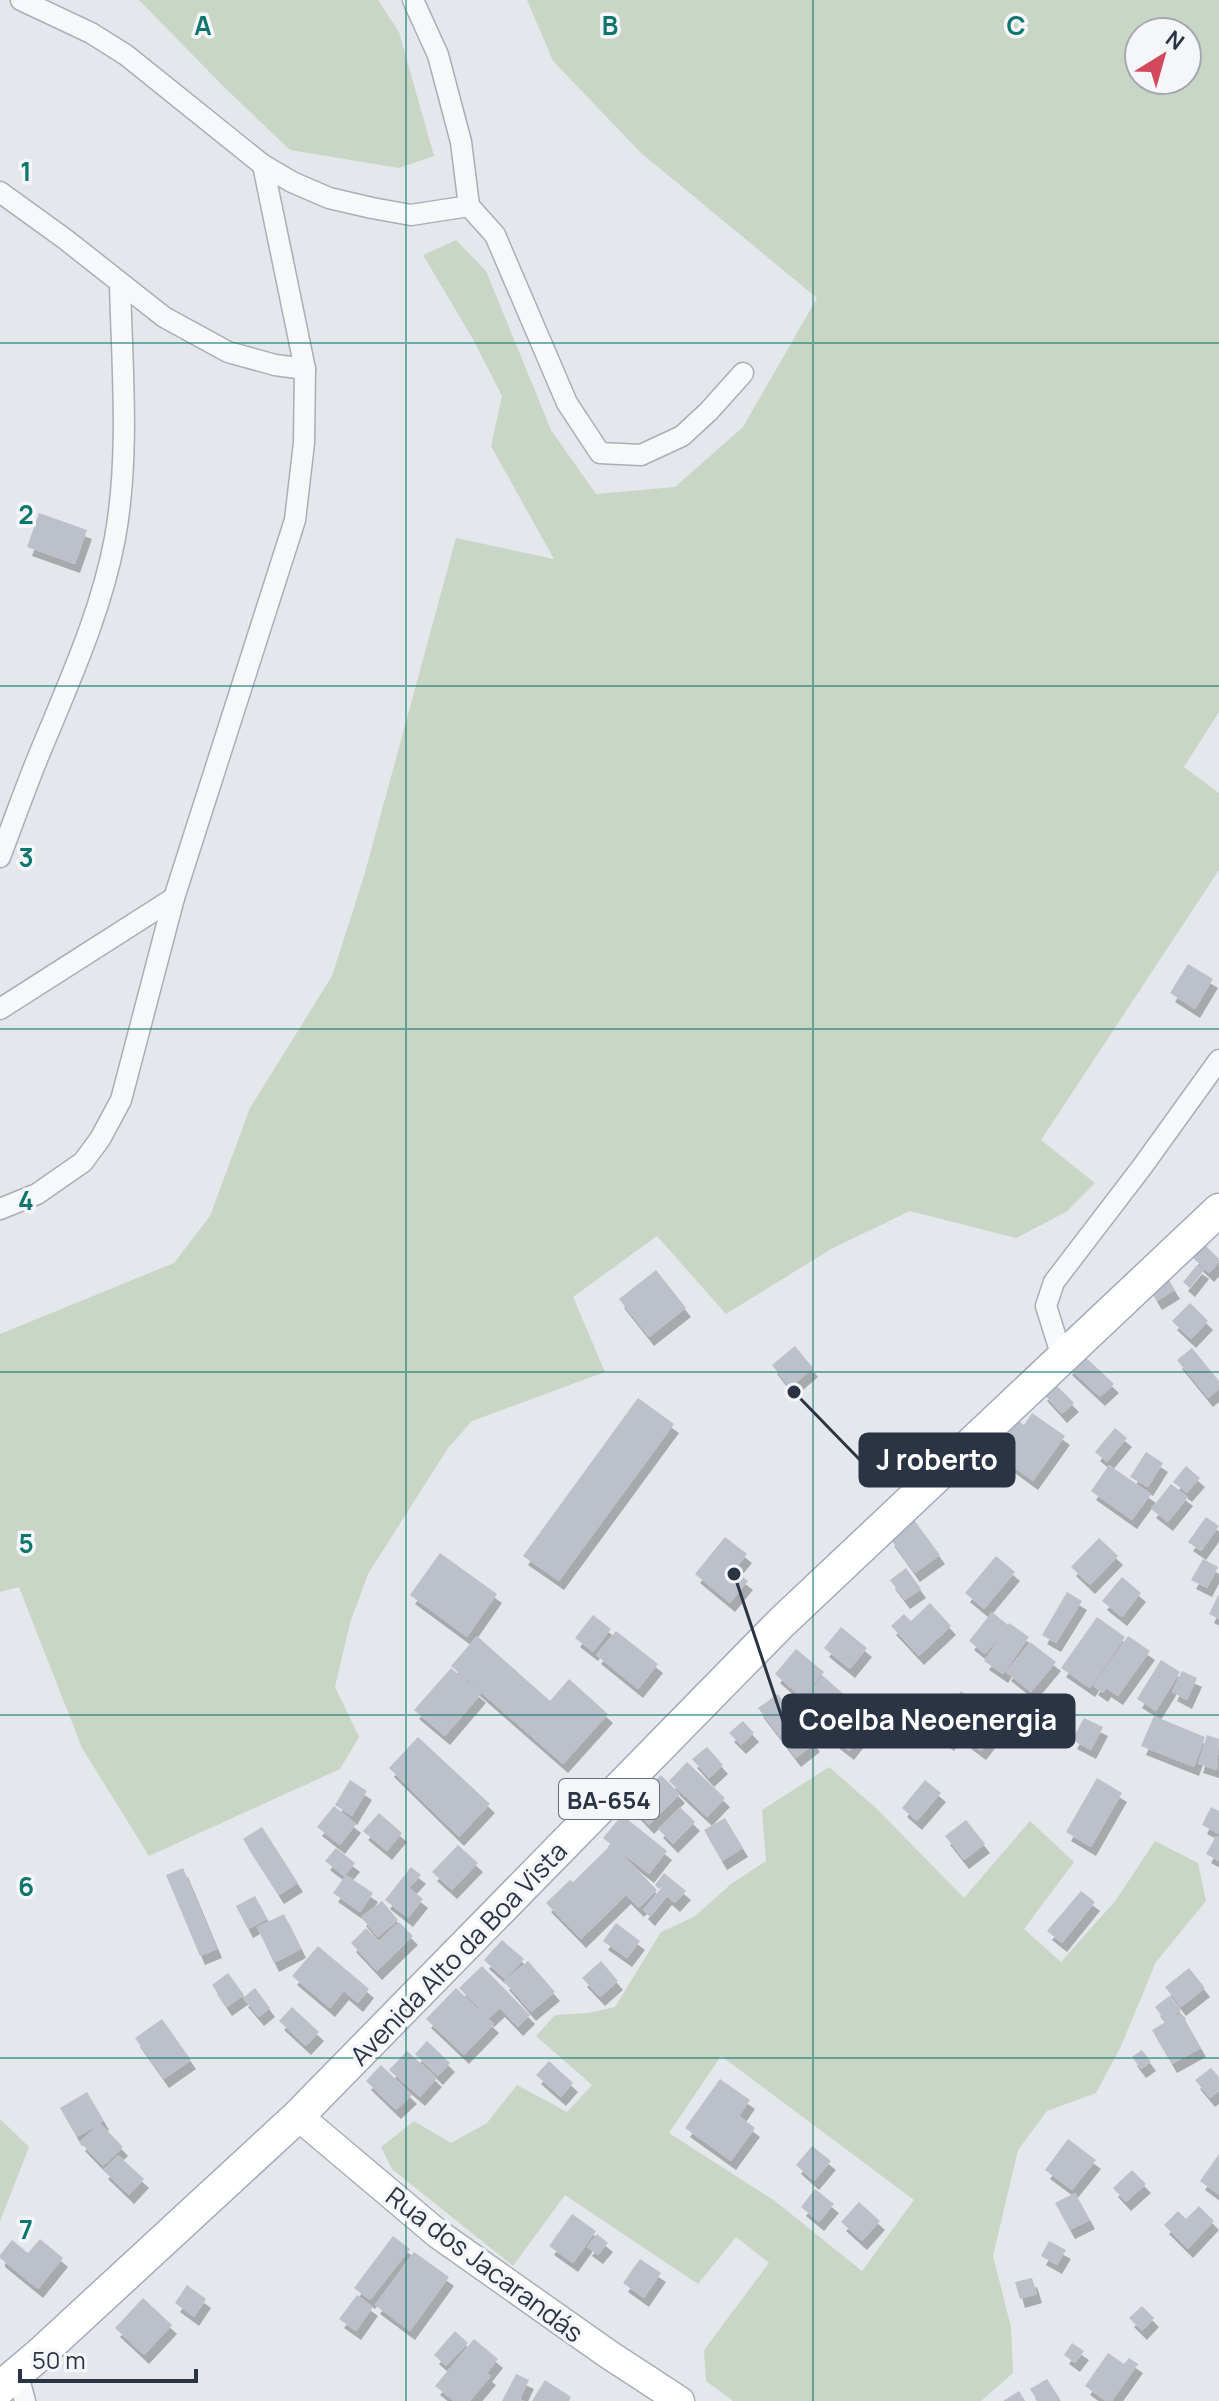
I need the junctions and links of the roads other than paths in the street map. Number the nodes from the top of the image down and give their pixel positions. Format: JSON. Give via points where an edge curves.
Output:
{"nodes":[{"id":1,"x":21,"y":0,"type":"edge"},
{"id":2,"x":413,"y":0,"type":"edge"},
{"id":3,"x":263,"y":165,"type":"junction"},
{"id":4,"x":0,"y":192,"type":"edge"},
{"id":5,"x":469,"y":206,"type":"junction"},
{"id":6,"x":120,"y":284,"type":"junction"},
{"id":7,"x":305,"y":369,"type":"junction"},
{"id":8,"x":743,"y":373,"type":"dead end"},
{"id":9,"x":0,"y":857,"type":"edge"},
{"id":10,"x":174,"y":898,"type":"junction"},
{"id":11,"x":0,"y":1009,"type":"edge"},
{"id":12,"x":1219,"y":1060,"type":"edge"},
{"id":13,"x":0,"y":1209,"type":"edge"},
{"id":14,"x":1219,"y":1210,"type":"edge"},
{"id":15,"x":1062,"y":1357,"type":"junction"},
{"id":16,"x":298,"y":2116,"type":"junction"},
{"id":17,"x":14,"y":2388,"type":"edge"},
{"id":18,"x":680,"y":2401,"type":"edge"}],
"edges":[{"from":1,"to":3,"type":"street","via":[[126,55]]},
{"from":2,"to":5,"type":"street","via":[[438,55],[461,142]]},
{"from":3,"to":5,"type":"street","via":[[329,198],[372,208],[411,215]]},
{"from":3,"to":7,"type":"street"},
{"from":4,"to":6,"type":"street"},
{"from":5,"to":8,"type":"street","via":[[495,235],[567,403],[600,453],[641,455],[682,436]]},
{"from":6,"to":7,"type":"street","via":[[164,317],[228,352]]},
{"from":6,"to":9,"type":"street","via":[[122,461],[115,540],[76,668]]},
{"from":7,"to":10,"type":"street","via":[[295,520]]},
{"from":10,"to":11,"type":"street"},
{"from":10,"to":13,"type":"street","via":[[121,1100],[100,1139],[60,1180]]},
{"from":12,"to":15,"type":"street","via":[[1054,1282],[1046,1306]]},
{"from":14,"to":15,"type":"main road","name":"Avenida Alto da Boa Vista","number":"BA-654"},
{"from":15,"to":16,"type":"main road","name":"Avenida Alto da Boa Vista","number":"BA-654","via":[[781,1623]]},
{"from":16,"to":17,"type":"main road","name":"Avenida Alto da Boa Vista","number":"BA-654"},
{"from":16,"to":18,"type":"street","name":"Rua dos Jacarandás","via":[[438,2234]]}]}
